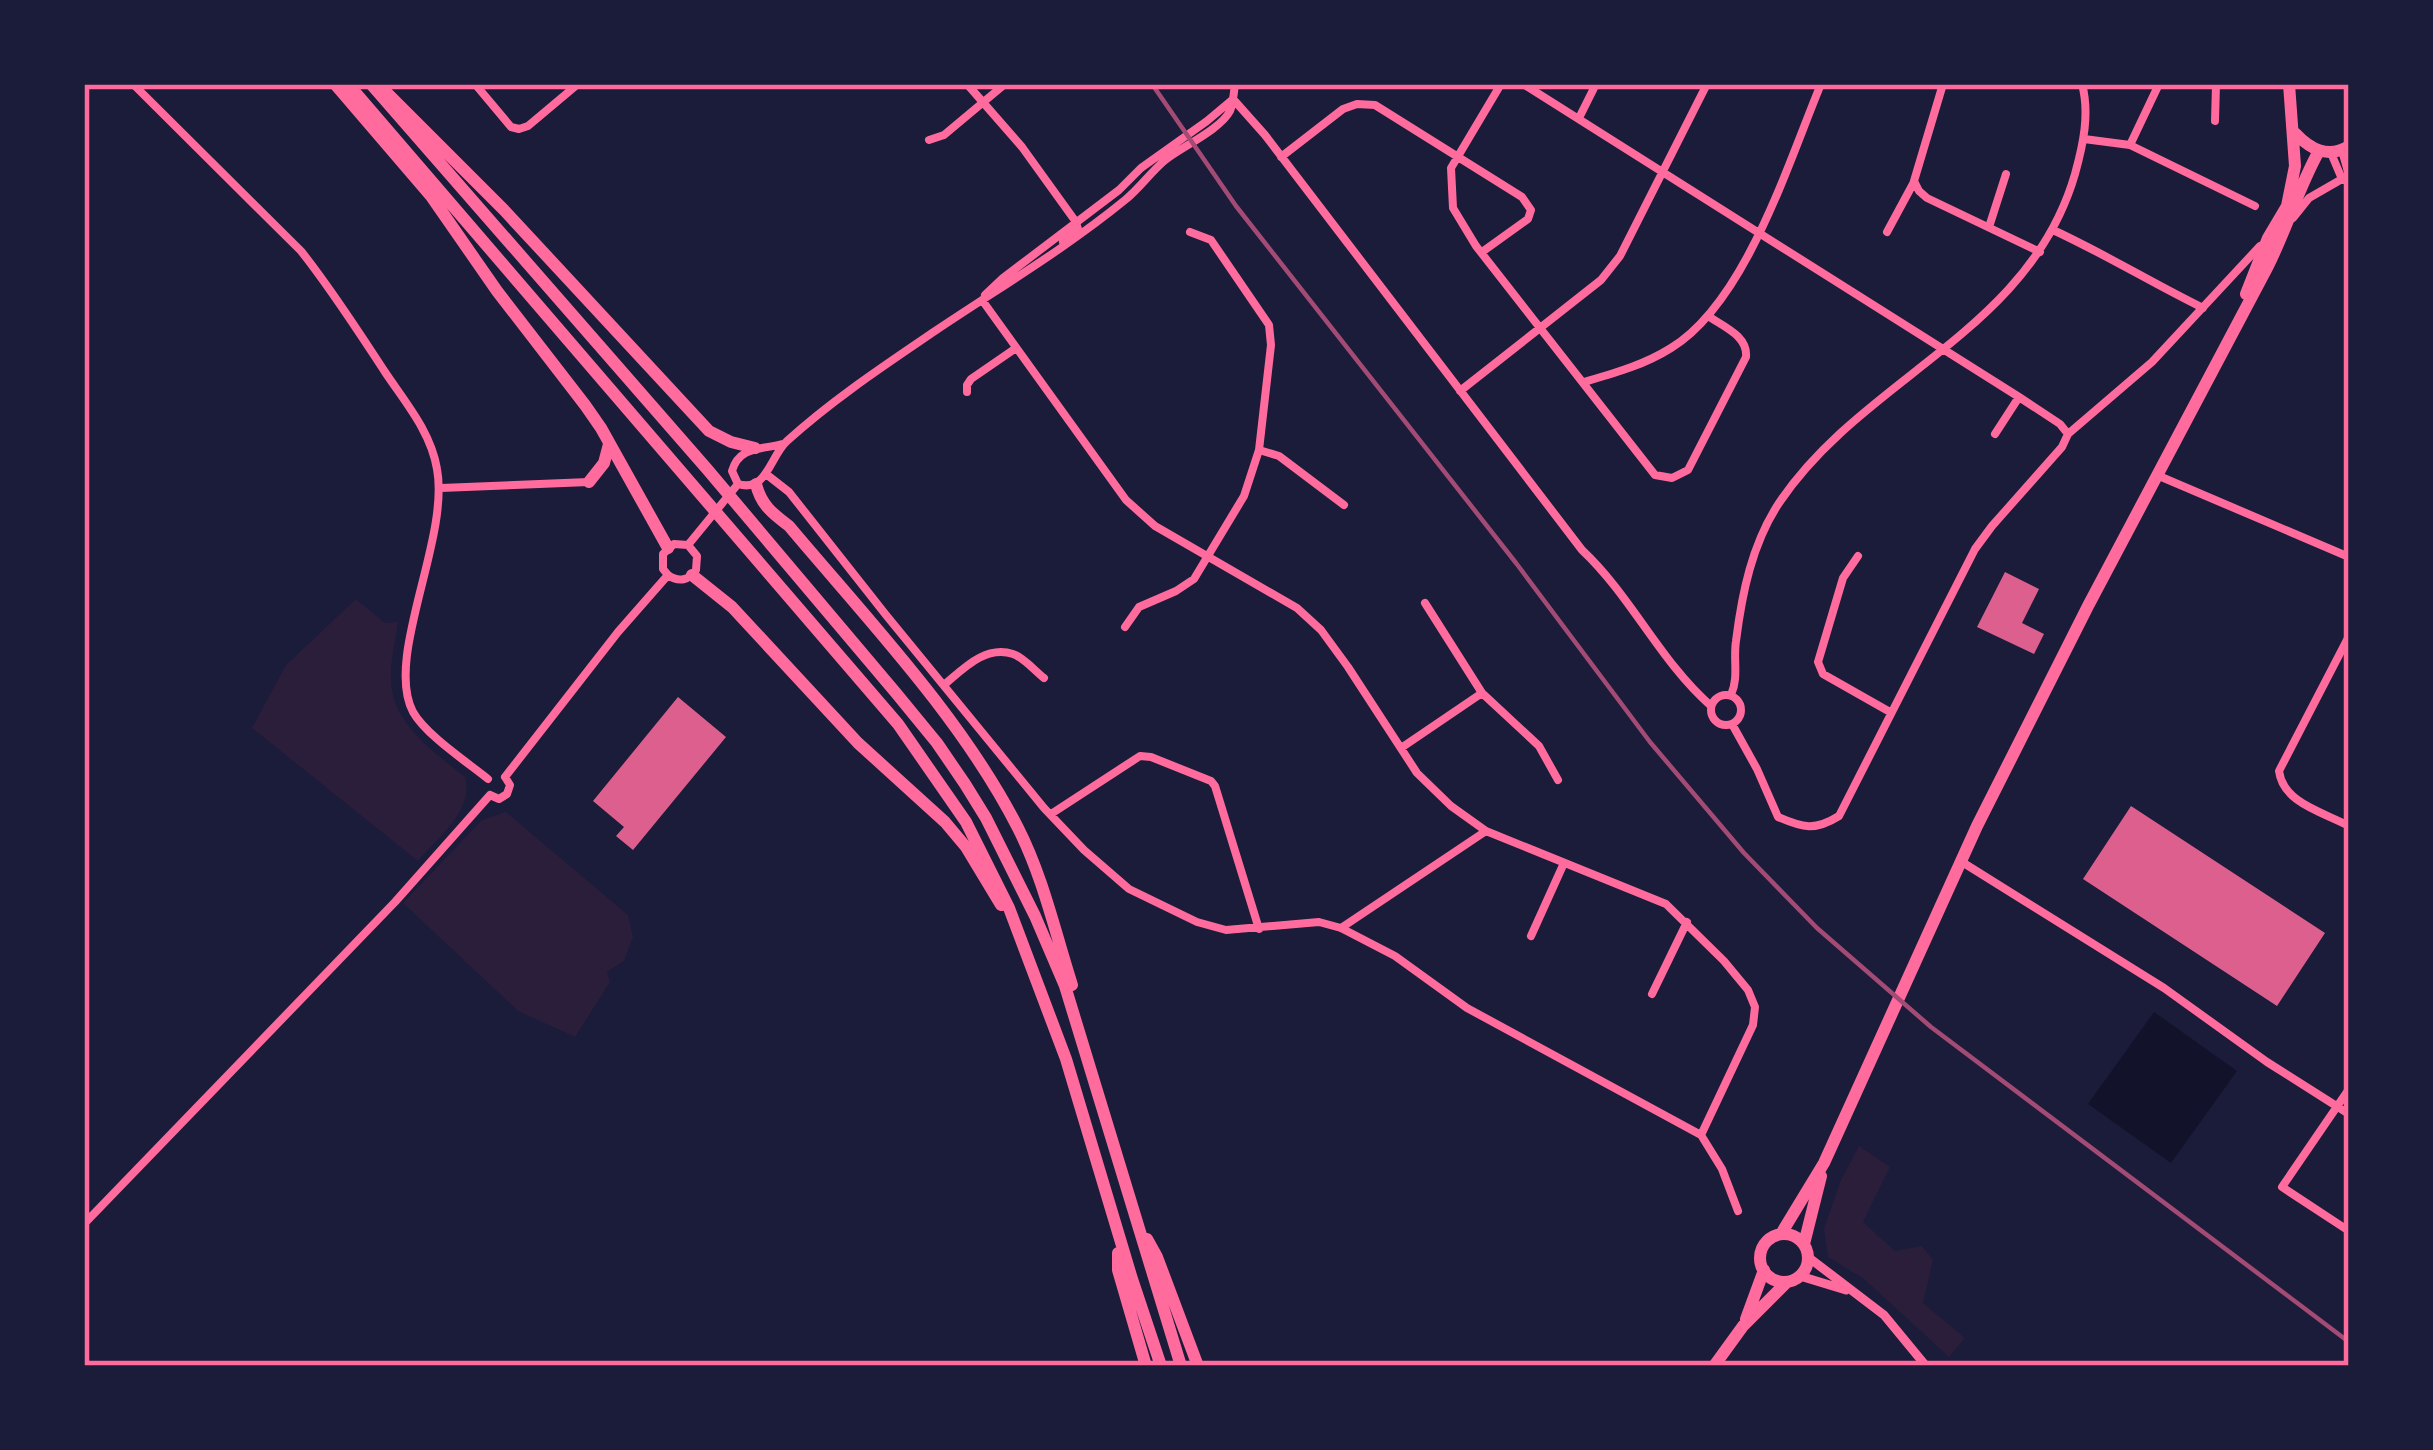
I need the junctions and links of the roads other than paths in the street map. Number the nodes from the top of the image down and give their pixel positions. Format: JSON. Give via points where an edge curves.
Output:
{"nodes":[{"id":1,"x":133,"y":84,"type":"edge"},
{"id":2,"x":341,"y":84,"type":"edge"},
{"id":3,"x":374,"y":84,"type":"edge"},
{"id":4,"x":475,"y":84,"type":"edge"},
{"id":5,"x":578,"y":84,"type":"edge"},
{"id":6,"x":967,"y":84,"type":"edge"},
{"id":7,"x":1005,"y":84,"type":"edge"},
{"id":8,"x":1235,"y":84,"type":"edge"},
{"id":9,"x":1501,"y":84,"type":"edge"},
{"id":10,"x":1523,"y":84,"type":"edge"},
{"id":11,"x":1595,"y":84,"type":"edge"},
{"id":12,"x":1707,"y":84,"type":"edge"},
{"id":13,"x":1822,"y":84,"type":"edge"},
{"id":14,"x":1943,"y":84,"type":"edge"},
{"id":15,"x":2082,"y":84,"type":"edge"},
{"id":16,"x":2159,"y":84,"type":"edge"},
{"id":17,"x":2216,"y":84,"type":"edge"},
{"id":18,"x":2289,"y":84,"type":"edge"},
{"id":19,"x":1233,"y":99,"type":"junction"},
{"id":20,"x":983,"y":103,"type":"junction"},
{"id":21,"x":1579,"y":118,"type":"junction"},
{"id":22,"x":2216,"y":121,"type":"dead end"},
{"id":23,"x":2294,"y":132,"type":"junction"},
{"id":24,"x":929,"y":140,"type":"dead end"},
{"id":25,"x":2084,"y":140,"type":"junction"},
{"id":26,"x":2130,"y":145,"type":"junction"},
{"id":27,"x":2335,"y":150,"type":"edge"},
{"id":28,"x":1281,"y":157,"type":"junction"},
{"id":29,"x":1456,"y":157,"type":"junction"},
{"id":30,"x":1159,"y":159,"type":"junction"},
{"id":31,"x":1662,"y":172,"type":"junction"},
{"id":32,"x":2006,"y":174,"type":"dead end"},
{"id":33,"x":2347,"y":179,"type":"edge"},
{"id":34,"x":1915,"y":181,"type":"junction"},
{"id":35,"x":2255,"y":206,"type":"dead end"},
{"id":36,"x":2290,"y":221,"type":"junction"},
{"id":37,"x":1076,"y":222,"type":"junction"},
{"id":38,"x":1988,"y":227,"type":"junction"},
{"id":39,"x":2054,"y":230,"type":"junction"},
{"id":40,"x":1190,"y":232,"type":"dead end"},
{"id":41,"x":1760,"y":232,"type":"junction"},
{"id":42,"x":1887,"y":232,"type":"dead end"},
{"id":43,"x":2268,"y":238,"type":"junction"},
{"id":44,"x":1058,"y":250,"type":"junction"},
{"id":45,"x":1481,"y":252,"type":"junction"},
{"id":46,"x":2040,"y":252,"type":"junction"},
{"id":47,"x":982,"y":300,"type":"junction"},
{"id":48,"x":2203,"y":308,"type":"junction"},
{"id":49,"x":1708,"y":316,"type":"junction"},
{"id":50,"x":1540,"y":327,"type":"junction"},
{"id":51,"x":2228,"y":340,"type":"junction"},
{"id":52,"x":1016,"y":348,"type":"junction"},
{"id":53,"x":1944,"y":349,"type":"junction"},
{"id":54,"x":1584,"y":382,"type":"junction"},
{"id":55,"x":968,"y":392,"type":"dead end"},
{"id":56,"x":1460,"y":392,"type":"junction"},
{"id":57,"x":2019,"y":397,"type":"junction"},
{"id":58,"x":1995,"y":434,"type":"dead end"},
{"id":59,"x":2068,"y":434,"type":"junction"},
{"id":60,"x":784,"y":443,"type":"junction"},
{"id":61,"x":609,"y":444,"type":"junction"},
{"id":62,"x":758,"y":449,"type":"junction"},
{"id":63,"x":1259,"y":450,"type":"junction"},
{"id":64,"x":770,"y":462,"type":"junction"},
{"id":65,"x":2159,"y":476,"type":"junction"},
{"id":66,"x":761,"y":479,"type":"junction"},
{"id":67,"x":589,"y":482,"type":"joint"},
{"id":68,"x":738,"y":484,"type":"junction"},
{"id":69,"x":440,"y":488,"type":"junction"},
{"id":70,"x":1343,"y":505,"type":"dead end"},
{"id":71,"x":688,"y":545,"type":"junction"},
{"id":72,"x":668,"y":548,"type":"junction"},
{"id":73,"x":1858,"y":556,"type":"dead end"},
{"id":74,"x":2349,"y":557,"type":"edge"},
{"id":75,"x":1207,"y":558,"type":"junction"},
{"id":76,"x":668,"y":575,"type":"junction"},
{"id":77,"x":692,"y":575,"type":"junction"},
{"id":78,"x":1425,"y":603,"type":"dead end"},
{"id":79,"x":1125,"y":627,"type":"dead end"},
{"id":80,"x":2349,"y":636,"type":"edge"},
{"id":81,"x":1044,"y":678,"type":"dead end"},
{"id":82,"x":944,"y":685,"type":"junction"},
{"id":83,"x":1482,"y":693,"type":"junction"},
{"id":84,"x":1731,"y":695,"type":"junction"},
{"id":85,"x":1711,"y":706,"type":"junction"},
{"id":86,"x":1890,"y":712,"type":"junction"},
{"id":87,"x":1732,"y":724,"type":"junction"},
{"id":88,"x":1401,"y":748,"type":"junction"},
{"id":89,"x":505,"y":776,"type":"junction"},
{"id":90,"x":488,"y":779,"type":"junction"},
{"id":91,"x":1558,"y":780,"type":"dead end"},
{"id":92,"x":490,"y":795,"type":"junction"},
{"id":93,"x":1051,"y":814,"type":"junction"},
{"id":94,"x":2349,"y":826,"type":"edge"},
{"id":95,"x":1486,"y":831,"type":"junction"},
{"id":96,"x":1960,"y":861,"type":"junction"},
{"id":97,"x":1564,"y":862,"type":"junction"},
{"id":98,"x":1687,"y":922,"type":"junction"},
{"id":99,"x":1341,"y":928,"type":"junction"},
{"id":100,"x":1259,"y":929,"type":"junction"},
{"id":101,"x":1018,"y":934,"type":"junction"},
{"id":102,"x":1531,"y":936,"type":"dead end"},
{"id":103,"x":1652,"y":994,"type":"dead end"},
{"id":104,"x":2349,"y":1089,"type":"edge"},
{"id":105,"x":2337,"y":1106,"type":"junction"},
{"id":106,"x":2349,"y":1114,"type":"edge"},
{"id":107,"x":1106,"y":1120,"type":"junction"},
{"id":108,"x":1701,"y":1135,"type":"junction"},
{"id":109,"x":1824,"y":1163,"type":"junction"},
{"id":110,"x":1132,"y":1211,"type":"junction"},
{"id":111,"x":1738,"y":1211,"type":"dead end"},
{"id":112,"x":84,"y":1224,"type":"edge"},
{"id":113,"x":2349,"y":1231,"type":"edge"},
{"id":114,"x":1118,"y":1234,"type":"junction"},
{"id":115,"x":1781,"y":1234,"type":"junction"},
{"id":116,"x":1806,"y":1251,"type":"junction"},
{"id":117,"x":1763,"y":1270,"type":"junction"},
{"id":118,"x":1794,"y":1279,"type":"junction"},
{"id":119,"x":1852,"y":1291,"type":"junction"},
{"id":120,"x":1743,"y":1326,"type":"junction"},
{"id":121,"x":1146,"y":1366,"type":"edge"},
{"id":122,"x":1162,"y":1366,"type":"edge"},
{"id":123,"x":1181,"y":1366,"type":"edge"},
{"id":124,"x":1198,"y":1366,"type":"edge"},
{"id":125,"x":1714,"y":1366,"type":"edge"},
{"id":126,"x":1926,"y":1366,"type":"edge"}],
"edges":[{"from":1,"to":69,"type":"street","via":[[325,281],[423,429]]},
{"from":2,"to":61,"type":"main road"},
{"from":2,"to":101,"type":"main road","via":[[898,724],[966,822]]},
{"from":3,"to":62,"type":"main road","via":[[505,210],[709,431]]},
{"from":3,"to":107,"type":"main road","via":[[923,726],[986,818],[1035,916]]},
{"from":4,"to":5,"type":"street","via":[[519,129]]},
{"from":6,"to":20,"type":"street"},
{"from":7,"to":20,"type":"street"},
{"from":8,"to":19,"type":"street"},
{"from":9,"to":29,"type":"street"},
{"from":10,"to":21,"type":"street"},
{"from":11,"to":21,"type":"street"},
{"from":12,"to":31,"type":"street"},
{"from":13,"to":41,"type":"street"},
{"from":14,"to":34,"type":"street"},
{"from":15,"to":25,"type":"street"},
{"from":16,"to":26,"type":"street"},
{"from":17,"to":22,"type":"street"},
{"from":18,"to":23,"type":"main road"},
{"from":19,"to":28,"type":"street"},
{"from":19,"to":30,"type":"street","via":[[1230,111]]},
{"from":20,"to":24,"type":"street"},
{"from":20,"to":37,"type":"street"},
{"from":21,"to":31,"type":"street"},
{"from":23,"to":27,"type":"main road","via":[[2307,146]]},
{"from":23,"to":43,"type":"main road","via":[[2287,206]]},
{"from":25,"to":26,"type":"street"},
{"from":25,"to":39,"type":"street"},
{"from":26,"to":35,"type":"street"},
{"from":27,"to":33,"type":"street"},
{"from":27,"to":36,"type":"main road","via":[[2311,164]]},
{"from":28,"to":29,"type":"street","via":[[1357,104],[1376,106]]},
{"from":28,"to":56,"type":"street"},
{"from":29,"to":45,"type":"street","via":[[1453,208]]},
{"from":29,"to":45,"type":"street","via":[[1522,197],[1531,211]]},
{"from":30,"to":37,"type":"street"},
{"from":30,"to":44,"type":"street","via":[[1130,196]]},
{"from":31,"to":41,"type":"street"},
{"from":31,"to":50,"type":"street","via":[[1620,256]]},
{"from":32,"to":38,"type":"street"},
{"from":33,"to":36,"type":"street","via":[[2309,198]]},
{"from":34,"to":38,"type":"street","via":[[1928,198]]},
{"from":34,"to":42,"type":"street"},
{"from":36,"to":51,"type":"main road"},
{"from":37,"to":44,"type":"street"},
{"from":37,"to":47,"type":"street"},
{"from":38,"to":46,"type":"street"},
{"from":39,"to":46,"type":"street"},
{"from":39,"to":48,"type":"street"},
{"from":40,"to":63,"type":"street","via":[[1211,240],[1269,325]]},
{"from":41,"to":49,"type":"street"},
{"from":41,"to":53,"type":"street"},
{"from":43,"to":48,"type":"street"},
{"from":43,"to":51,"type":"main road"},
{"from":44,"to":47,"type":"street"},
{"from":45,"to":50,"type":"street"},
{"from":46,"to":53,"type":"street"},
{"from":47,"to":52,"type":"street"},
{"from":47,"to":60,"type":"street"},
{"from":48,"to":59,"type":"street"},
{"from":49,"to":54,"type":"street","via":[[1640,365]]},
{"from":49,"to":54,"type":"street","via":[[1742,340],[1746,357],[1688,470],[1655,476]]},
{"from":50,"to":54,"type":"street"},
{"from":50,"to":56,"type":"street"},
{"from":51,"to":65,"type":"main road"},
{"from":52,"to":55,"type":"street","via":[[971,379]]},
{"from":52,"to":75,"type":"street","via":[[1126,500]]},
{"from":53,"to":57,"type":"street"},
{"from":53,"to":84,"type":"street","via":[[1842,433],[1780,502],[1741,602]]},
{"from":56,"to":85,"type":"street"},
{"from":57,"to":58,"type":"street"},
{"from":57,"to":59,"type":"street"},
{"from":59,"to":86,"type":"street","via":[[1976,549]]},
{"from":60,"to":62,"type":"street"},
{"from":60,"to":64,"type":"street"},
{"from":61,"to":67,"type":"main road"},
{"from":61,"to":72,"type":"main road"},
{"from":62,"to":64,"type":"street"},
{"from":62,"to":68,"type":"street","via":[[734,462]]},
{"from":63,"to":70,"type":"street"},
{"from":63,"to":75,"type":"street","via":[[1244,496]]},
{"from":64,"to":66,"type":"street"},
{"from":65,"to":74,"type":"street"},
{"from":65,"to":96,"type":"main road"},
{"from":66,"to":68,"type":"street"},
{"from":66,"to":82,"type":"street","via":[[789,492]]},
{"from":66,"to":107,"type":"main road","via":[[766,508],[932,699],[1008,809],[1046,900]]},
{"from":67,"to":69,"type":"street"},
{"from":68,"to":71,"type":"street"},
{"from":69,"to":90,"type":"street","via":[[404,683],[415,716]]},
{"from":71,"to":72,"type":"street"},
{"from":71,"to":77,"type":"street","via":[[697,556]]},
{"from":72,"to":76,"type":"street"},
{"from":73,"to":86,"type":"street","via":[[1843,578],[1818,662],[1822,674]]},
{"from":75,"to":79,"type":"street","via":[[1194,580],[1139,607]]},
{"from":75,"to":88,"type":"street","via":[[1298,608],[1321,630]]},
{"from":76,"to":77,"type":"street"},
{"from":76,"to":89,"type":"street"},
{"from":77,"to":101,"type":"main road","via":[[945,822]]},
{"from":78,"to":83,"type":"street"},
{"from":80,"to":94,"type":"street","via":[[2279,776],[2290,796]]},
{"from":81,"to":82,"type":"street","via":[[1014,654],[992,654]]},
{"from":82,"to":93,"type":"street"},
{"from":83,"to":88,"type":"street"},
{"from":83,"to":91,"type":"street","via":[[1539,746]]},
{"from":84,"to":85,"type":"street"},
{"from":84,"to":87,"type":"street","via":[[1742,707]]},
{"from":85,"to":87,"type":"street","via":[[1717,723]]},
{"from":86,"to":87,"type":"street","via":[[1839,816],[1824,826],[1778,817]]},
{"from":88,"to":95,"type":"street","via":[[1450,806]]},
{"from":89,"to":90,"type":"street"},
{"from":89,"to":92,"type":"street","via":[[508,794]]},
{"from":90,"to":92,"type":"street"},
{"from":92,"to":112,"type":"street"},
{"from":93,"to":100,"type":"street","via":[[1130,889],[1197,922]]},
{"from":93,"to":100,"type":"street","via":[[1140,756],[1211,781]]},
{"from":95,"to":97,"type":"street"},
{"from":95,"to":99,"type":"street"},
{"from":96,"to":105,"type":"street"},
{"from":96,"to":109,"type":"main road"},
{"from":97,"to":98,"type":"street","via":[[1666,904]]},
{"from":97,"to":102,"type":"street"},
{"from":98,"to":103,"type":"street"},
{"from":98,"to":108,"type":"street","via":[[1755,1007]]},
{"from":99,"to":100,"type":"street","via":[[1318,922]]},
{"from":99,"to":108,"type":"street"},
{"from":101,"to":114,"type":"main road","via":[[1066,1059]]},
{"from":104,"to":105,"type":"street"},
{"from":105,"to":106,"type":"street"},
{"from":105,"to":113,"type":"street","via":[[2282,1187]]},
{"from":107,"to":110,"type":"main road"},
{"from":108,"to":111,"type":"street"},
{"from":109,"to":115,"type":"main road"},
{"from":109,"to":116,"type":"main road"},
{"from":110,"to":123,"type":"main road"},
{"from":110,"to":124,"type":"main road"},
{"from":114,"to":121,"type":"main road","via":[[1118,1270]]},
{"from":114,"to":122,"type":"main road"},
{"from":115,"to":116,"type":"main road"},
{"from":115,"to":117,"type":"main road","via":[[1763,1247]]},
{"from":116,"to":118,"type":"main road"},
{"from":116,"to":119,"type":"street"},
{"from":117,"to":118,"type":"main road","via":[[1775,1280]]},
{"from":117,"to":120,"type":"main road"},
{"from":118,"to":119,"type":"street"},
{"from":118,"to":120,"type":"main road"},
{"from":119,"to":126,"type":"street"},
{"from":120,"to":125,"type":"main road"}]}
